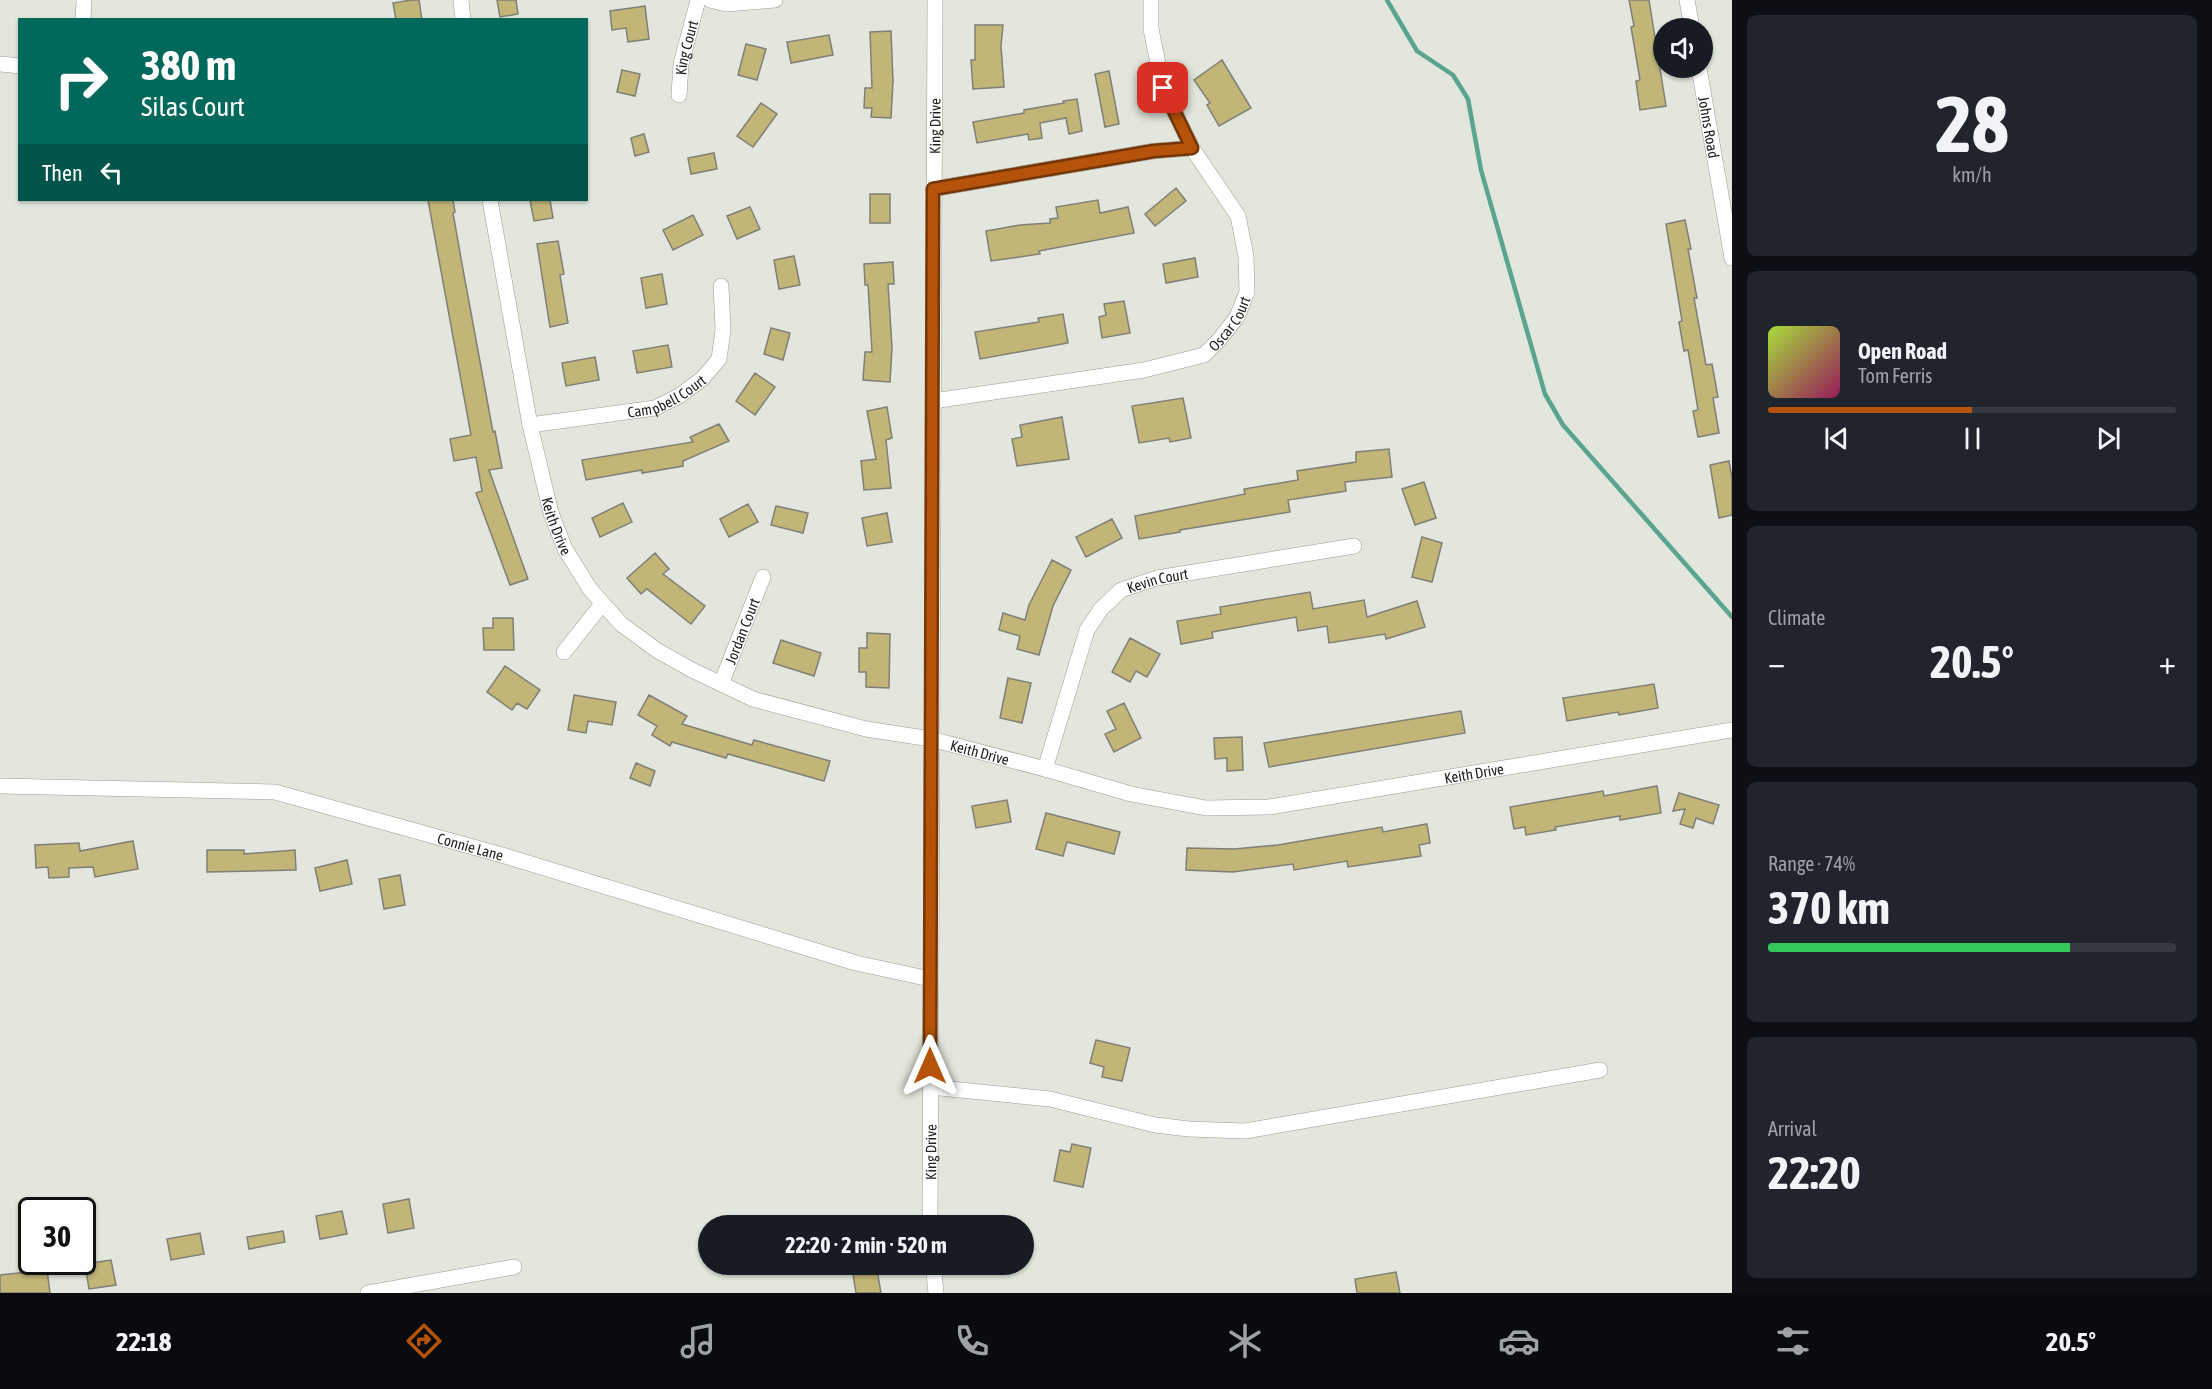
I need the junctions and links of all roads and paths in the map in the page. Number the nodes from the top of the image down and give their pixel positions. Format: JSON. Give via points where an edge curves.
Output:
{"nodes":[{"id":1,"x":84,"y":0,"type":"edge"},
{"id":2,"x":461,"y":0,"type":"edge"},
{"id":3,"x":698,"y":0,"type":"edge"},
{"id":4,"x":710,"y":0,"type":"edge"},
{"id":5,"x":774,"y":0,"type":"edge"},
{"id":6,"x":935,"y":0,"type":"edge"},
{"id":7,"x":1151,"y":0,"type":"edge"},
{"id":8,"x":1687,"y":0,"type":"edge"},
{"id":9,"x":83,"y":18,"type":"edge"},
{"id":10,"x":463,"y":18,"type":"edge"},
{"id":11,"x":1690,"y":18,"type":"edge"},
{"id":12,"x":0,"y":64,"type":"edge"},
{"id":13,"x":18,"y":66,"type":"edge"},
{"id":14,"x":1701,"y":78,"type":"edge"},
{"id":15,"x":679,"y":95,"type":"dead end"},
{"id":16,"x":1192,"y":148,"type":"junction"},
{"id":17,"x":933,"y":189,"type":"junction"},
{"id":18,"x":490,"y":201,"type":"edge"},
{"id":19,"x":1732,"y":258,"type":"edge"},
{"id":20,"x":721,"y":286,"type":"dead end"},
{"id":21,"x":933,"y":401,"type":"junction"},
{"id":22,"x":530,"y":425,"type":"junction"},
{"id":23,"x":1354,"y":546,"type":"dead end"},
{"id":24,"x":763,"y":577,"type":"dead end"},
{"id":25,"x":602,"y":604,"type":"junction"},
{"id":26,"x":564,"y":652,"type":"dead end"},
{"id":27,"x":721,"y":684,"type":"junction"},
{"id":28,"x":1732,"y":730,"type":"edge"},
{"id":29,"x":931,"y":739,"type":"junction"},
{"id":30,"x":1045,"y":769,"type":"junction"},
{"id":31,"x":0,"y":786,"type":"edge"},
{"id":32,"x":930,"y":979,"type":"junction"},
{"id":33,"x":1600,"y":1070,"type":"dead end"},
{"id":34,"x":930,"y":1088,"type":"junction"},
{"id":35,"x":930,"y":1215,"type":"edge"},
{"id":36,"x":514,"y":1268,"type":"dead end"},
{"id":37,"x":934,"y":1275,"type":"edge"},
{"id":38,"x":368,"y":1293,"type":"edge"},
{"id":39,"x":936,"y":1293,"type":"edge"}],
"edges":[{"from":1,"to":9,"type":"street"},
{"from":2,"to":10,"type":"street"},
{"from":3,"to":15,"type":"street","name":"King Court","via":[[681,64]]},
{"from":4,"to":5,"type":"street","via":[[726,4]]},
{"from":6,"to":17,"type":"street","name":"King Drive"},
{"from":7,"to":16,"type":"street","name":"Oscar Court","via":[[1151,28],[1163,88]]},
{"from":8,"to":11,"type":"street"},
{"from":12,"to":13,"type":"street"},
{"from":14,"to":19,"type":"street","name":"Johns Road"},
{"from":16,"to":17,"type":"street"},
{"from":16,"to":21,"type":"street","name":"Oscar Court","via":[[1238,216],[1246,256],[1247,292],[1237,317],[1204,355],[1144,370]]},
{"from":17,"to":21,"type":"street","name":"King Drive"},
{"from":18,"to":22,"type":"street","name":"Keith Drive"},
{"from":20,"to":22,"type":"street","name":"Campbell Court","via":[[723,330],[719,359],[702,379],[679,396],[655,408]]},
{"from":21,"to":29,"type":"street","name":"King Drive"},
{"from":22,"to":25,"type":"street","name":"Keith Drive","via":[[551,513],[565,549]]},
{"from":23,"to":30,"type":"street","name":"Kevin Court","via":[[1157,578],[1121,590],[1087,630]]},
{"from":24,"to":27,"type":"street","name":"Jordan Court"},
{"from":25,"to":26,"type":"street"},
{"from":25,"to":27,"type":"street","name":"Keith Drive","via":[[621,624],[658,651]]},
{"from":27,"to":29,"type":"street","name":"Keith Drive","via":[[753,699],[866,729]]},
{"from":28,"to":30,"type":"street","name":"Keith Drive","via":[[1269,807],[1206,808],[1131,794]]},
{"from":29,"to":30,"type":"street","name":"Keith Drive"},
{"from":29,"to":32,"type":"street","name":"King Drive"},
{"from":31,"to":32,"type":"street","name":"Connie Lane","via":[[275,792],[502,855],[856,963]]},
{"from":32,"to":34,"type":"street","name":"King Drive"},
{"from":33,"to":34,"type":"street","via":[[1245,1131],[1155,1125],[1050,1099]]},
{"from":34,"to":35,"type":"street","name":"King Drive"},
{"from":36,"to":38,"type":"street"},
{"from":37,"to":39,"type":"street"}]}
